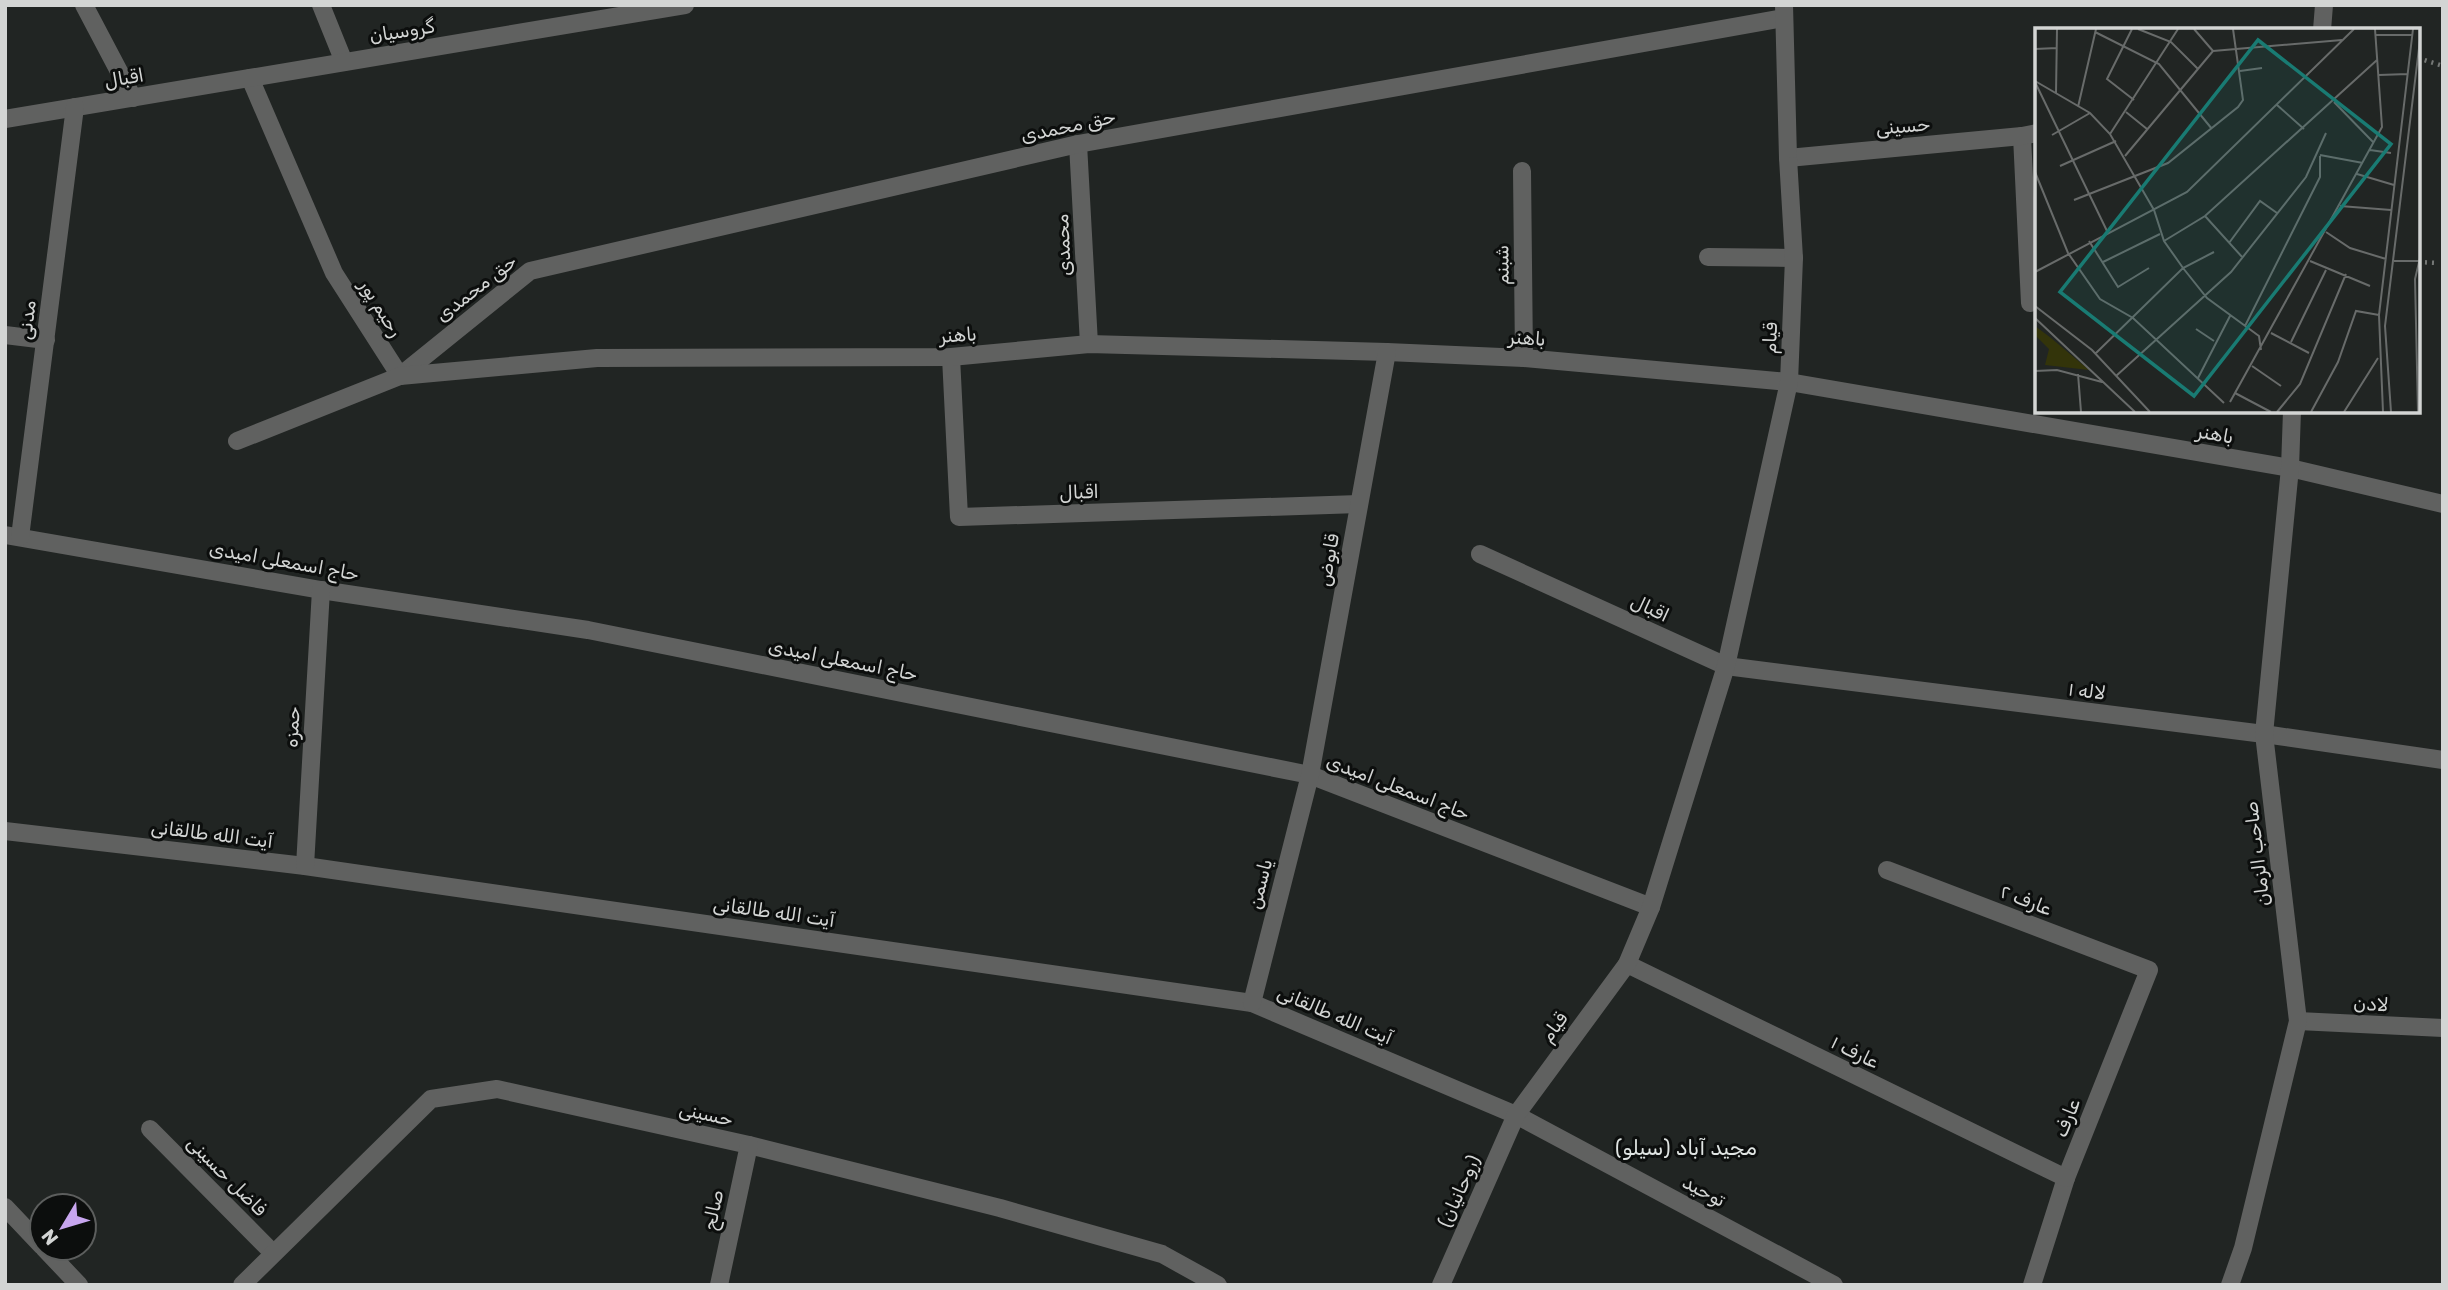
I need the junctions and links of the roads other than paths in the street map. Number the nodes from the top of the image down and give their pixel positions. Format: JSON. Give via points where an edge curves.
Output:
{"nodes":[{"id":1,"x":84,"y":5,"type":"edge"},
{"id":2,"x":321,"y":5,"type":"edge"},
{"id":3,"x":685,"y":5,"type":"edge"},
{"id":4,"x":2324,"y":5,"type":"edge"},
{"id":5,"x":613,"y":11,"type":"edge"},
{"id":6,"x":1784,"y":11,"type":"edge"},
{"id":7,"x":2322,"y":28,"type":"edge"},
{"id":8,"x":344,"y":62,"type":"junction"},
{"id":9,"x":250,"y":78,"type":"junction"},
{"id":10,"x":133,"y":98,"type":"junction"},
{"id":11,"x":75,"y":107,"type":"junction"},
{"id":12,"x":5,"y":119,"type":"edge"},
{"id":13,"x":2030,"y":134,"type":"edge"},
{"id":14,"x":1078,"y":144,"type":"junction"},
{"id":15,"x":1788,"y":158,"type":"junction"},
{"id":16,"x":1522,"y":172,"type":"dead end"},
{"id":17,"x":1708,"y":257,"type":"dead end"},
{"id":18,"x":1794,"y":258,"type":"junction"},
{"id":19,"x":2031,"y":303,"type":"dead end"},
{"id":20,"x":5,"y":335,"type":"edge"},
{"id":21,"x":46,"y":340,"type":"junction"},
{"id":22,"x":1089,"y":344,"type":"junction"},
{"id":23,"x":1387,"y":352,"type":"junction"},
{"id":24,"x":951,"y":357,"type":"junction"},
{"id":25,"x":1524,"y":358,"type":"junction"},
{"id":26,"x":400,"y":376,"type":"junction"},
{"id":27,"x":1789,"y":382,"type":"junction"},
{"id":28,"x":2292,"y":413,"type":"edge"},
{"id":29,"x":237,"y":441,"type":"dead end"},
{"id":30,"x":2290,"y":468,"type":"junction"},
{"id":31,"x":1359,"y":504,"type":"junction"},
{"id":32,"x":2443,"y":504,"type":"edge"},
{"id":33,"x":12,"y":536,"type":"edge"},
{"id":34,"x":1480,"y":554,"type":"dead end"},
{"id":35,"x":321,"y":590,"type":"junction"},
{"id":36,"x":1726,"y":666,"type":"junction"},
{"id":37,"x":2264,"y":734,"type":"junction"},
{"id":38,"x":2443,"y":760,"type":"edge"},
{"id":39,"x":1310,"y":775,"type":"junction"},
{"id":40,"x":5,"y":831,"type":"edge"},
{"id":41,"x":305,"y":866,"type":"junction"},
{"id":42,"x":1887,"y":870,"type":"dead end"},
{"id":43,"x":1651,"y":907,"type":"junction"},
{"id":44,"x":1626,"y":964,"type":"junction"},
{"id":45,"x":2149,"y":970,"type":"joint"},
{"id":46,"x":1252,"y":1003,"type":"junction"},
{"id":47,"x":2298,"y":1021,"type":"junction"},
{"id":48,"x":2443,"y":1028,"type":"edge"},
{"id":49,"x":1516,"y":1115,"type":"junction"},
{"id":50,"x":150,"y":1129,"type":"dead end"},
{"id":51,"x":749,"y":1145,"type":"junction"},
{"id":52,"x":2066,"y":1178,"type":"junction"},
{"id":53,"x":5,"y":1207,"type":"edge"},
{"id":54,"x":28,"y":1231,"type":"edge"},
{"id":55,"x":273,"y":1253,"type":"junction"},
{"id":56,"x":57,"y":1262,"type":"edge"},
{"id":57,"x":79,"y":1285,"type":"edge"},
{"id":58,"x":243,"y":1285,"type":"edge"},
{"id":59,"x":719,"y":1285,"type":"edge"},
{"id":60,"x":1218,"y":1285,"type":"edge"},
{"id":61,"x":1441,"y":1285,"type":"edge"},
{"id":62,"x":1835,"y":1285,"type":"edge"},
{"id":63,"x":2032,"y":1285,"type":"edge"},
{"id":64,"x":2230,"y":1285,"type":"edge"}],
"edges":[{"from":1,"to":10,"type":"street"},
{"from":2,"to":8,"type":"street"},
{"from":3,"to":5,"type":"street","name":"گروسیان"},
{"from":4,"to":7,"type":"street"},
{"from":5,"to":8,"type":"street","name":"گروسیان"},
{"from":6,"to":14,"type":"street","name":"حق محمدی"},
{"from":6,"to":15,"type":"street","name":"قیام"},
{"from":8,"to":9,"type":"street","name":"گروسیان"},
{"from":9,"to":10,"type":"street","name":"اقبال"},
{"from":9,"to":26,"type":"street","name":"رحیم پور","via":[[334,273]]},
{"from":10,"to":11,"type":"street","name":"اقبال"},
{"from":11,"to":12,"type":"street","name":"اقبال"},
{"from":11,"to":21,"type":"street","name":"مدنی"},
{"from":13,"to":15,"type":"street","name":"حسینی"},
{"from":13,"to":19,"type":"street","name":"حسینی"},
{"from":14,"to":22,"type":"street","name":"محمدی"},
{"from":14,"to":26,"type":"street","name":"حق محمدی","via":[[530,271]]},
{"from":15,"to":18,"type":"street","name":"قیام"},
{"from":16,"to":25,"type":"street","name":"شبنم"},
{"from":17,"to":18,"type":"street"},
{"from":18,"to":27,"type":"street","name":"قیام"},
{"from":20,"to":21,"type":"street"},
{"from":21,"to":33,"type":"street","name":"مدنی"},
{"from":22,"to":23,"type":"street","name":"باهنر"},
{"from":22,"to":24,"type":"street","name":"باهنر"},
{"from":23,"to":25,"type":"street","name":"باهنر"},
{"from":23,"to":31,"type":"street","name":"قابوض"},
{"from":24,"to":26,"type":"street","name":"باهنر","via":[[597,358]]},
{"from":24,"to":31,"type":"street","name":"اقبال","via":[[960,517]]},
{"from":25,"to":27,"type":"street","name":"باهنر"},
{"from":26,"to":29,"type":"street"},
{"from":27,"to":30,"type":"street","name":"باهنر"},
{"from":27,"to":36,"type":"street","name":"قیام"},
{"from":28,"to":30,"type":"street","name":"صاحب الزمان"},
{"from":30,"to":32,"type":"street","name":"باهنر"},
{"from":30,"to":37,"type":"street","name":"صاحب الزمان"},
{"from":31,"to":39,"type":"street","name":"قابوض"},
{"from":33,"to":35,"type":"street","name":"حاج اسمعلی امیدی"},
{"from":34,"to":36,"type":"street","name":"اقبال"},
{"from":35,"to":39,"type":"street","name":"حاج اسمعلی امیدی","via":[[588,630]]},
{"from":35,"to":41,"type":"street","name":"حمزه"},
{"from":36,"to":37,"type":"street","name":"لاله ۱"},
{"from":36,"to":43,"type":"street"},
{"from":37,"to":38,"type":"street","name":"لاله ۱"},
{"from":37,"to":47,"type":"street","name":"صاحب الزمان"},
{"from":39,"to":43,"type":"street","name":"حاج اسمعلی امیدی"},
{"from":39,"to":46,"type":"street","name":"یاسمن"},
{"from":40,"to":41,"type":"street","name":"آیت الله طالقانی"},
{"from":41,"to":46,"type":"street","name":"آیت الله طالقانی"},
{"from":42,"to":45,"type":"street","name":"عارف ۲"},
{"from":43,"to":44,"type":"street"},
{"from":44,"to":49,"type":"street","name":"قیام"},
{"from":44,"to":52,"type":"street","name":"عارف ۱"},
{"from":45,"to":52,"type":"street","name":"عارف"},
{"from":46,"to":49,"type":"street","name":"آیت الله طالقانی"},
{"from":47,"to":48,"type":"street","name":"لادن"},
{"from":47,"to":64,"type":"street","name":"صاحب الزمان"},
{"from":49,"to":61,"type":"street","name":"(روحانیان)"},
{"from":49,"to":62,"type":"street","name":"توحید"},
{"from":50,"to":55,"type":"street","name":"فاضل حسینی"},
{"from":51,"to":55,"type":"street","name":"حسینی","via":[[497,1089],[432,1099]]},
{"from":51,"to":59,"type":"street","name":"صالح"},
{"from":51,"to":60,"type":"street","name":"حسینی","via":[[1162,1254]]},
{"from":52,"to":63,"type":"street","name":"عارف"},
{"from":53,"to":54,"type":"street"},
{"from":55,"to":58,"type":"street","name":"حسینی"},
{"from":56,"to":57,"type":"street"}]}
